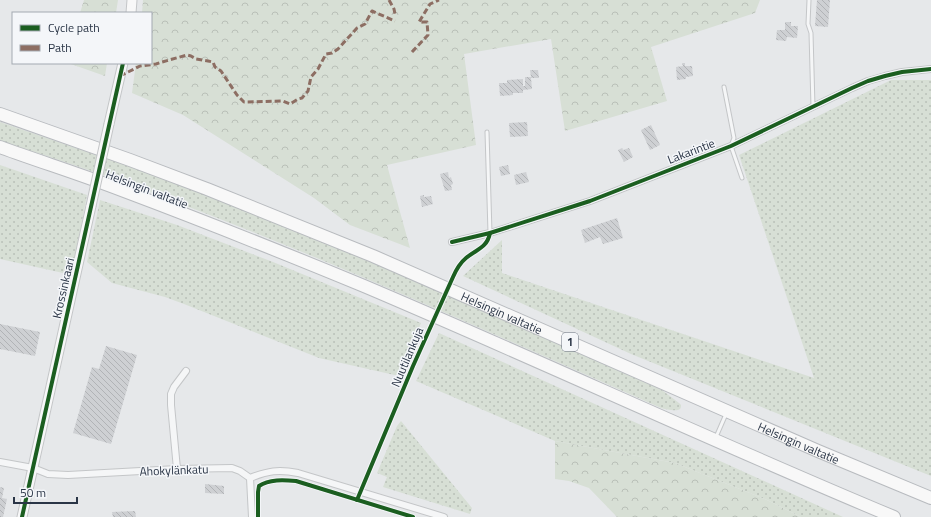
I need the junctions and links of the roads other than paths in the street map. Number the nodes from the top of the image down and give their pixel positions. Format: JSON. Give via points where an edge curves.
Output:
{"nodes":[{"id":1,"x":132,"y":0,"type":"edge"},
{"id":2,"x":810,"y":0,"type":"edge"},
{"id":3,"x":131,"y":12,"type":"edge"},
{"id":4,"x":123,"y":64,"type":"edge"},
{"id":5,"x":931,"y":69,"type":"edge"},
{"id":6,"x":724,"y":87,"type":"dead end"},
{"id":7,"x":813,"y":107,"type":"junction"},
{"id":8,"x":0,"y":113,"type":"edge"},
{"id":9,"x":487,"y":132,"type":"dead end"},
{"id":10,"x":731,"y":146,"type":"junction"},
{"id":11,"x":0,"y":147,"type":"edge"},
{"id":12,"x":742,"y":178,"type":"dead end"},
{"id":13,"x":490,"y":233,"type":"junction"},
{"id":14,"x":452,"y":242,"type":"dead end"},
{"id":15,"x":186,"y":371,"type":"dead end"},
{"id":16,"x":727,"y":411,"type":"junction"},
{"id":17,"x":715,"y":440,"type":"junction"},
{"id":18,"x":0,"y":462,"type":"edge"},
{"id":19,"x":33,"y":468,"type":"junction"},
{"id":20,"x":177,"y":469,"type":"junction"},
{"id":21,"x":250,"y":478,"type":"junction"},
{"id":22,"x":931,"y":498,"type":"edge"},
{"id":23,"x":22,"y":517,"type":"edge"},
{"id":24,"x":252,"y":517,"type":"edge"},
{"id":25,"x":444,"y":517,"type":"edge"},
{"id":26,"x":894,"y":517,"type":"edge"}],
"edges":[{"from":1,"to":3,"type":"street"},
{"from":2,"to":7,"type":"lane","via":[[808,24],[811,33]]},
{"from":4,"to":19,"type":"street","name":"Krossinkaari","bridge":true},
{"from":5,"to":7,"type":"street","name":"Lakarintie","via":[[902,72],[868,82]]},
{"from":6,"to":10,"type":"lane","via":[[734,138]]},
{"from":7,"to":10,"type":"street","name":"Lakarintie"},
{"from":8,"to":16,"type":"highway","name":"Helsingin valtatie","number":"1","via":[[207,189],[373,256]]},
{"from":9,"to":13,"type":"lane"},
{"from":10,"to":12,"type":"lane"},
{"from":10,"to":13,"type":"street","name":"Lakarintie","via":[[590,201]]},
{"from":11,"to":17,"type":"highway","name":"Helsingin valtatie","via":[[135,195],[362,285]]},
{"from":13,"to":14,"type":"street","name":"Lakarintie"},
{"from":15,"to":20,"type":"street","via":[[171,394]]},
{"from":16,"to":17,"type":"lane"},
{"from":16,"to":22,"type":"highway","name":"Helsingin valtatie","number":"1"},
{"from":17,"to":26,"type":"highway","name":"Helsingin valtatie"},
{"from":18,"to":19,"type":"street","name":"Ahokylänkatu"},
{"from":19,"to":20,"type":"street","name":"Ahokylänkatu","via":[[48,474],[68,475]]},
{"from":19,"to":23,"type":"street","name":"Krossinkaari"},
{"from":20,"to":21,"type":"street","name":"Ahokylänkatu","via":[[232,468]]},
{"from":21,"to":24,"type":"street"},
{"from":21,"to":25,"type":"street","via":[[271,471],[298,473]]}]}
